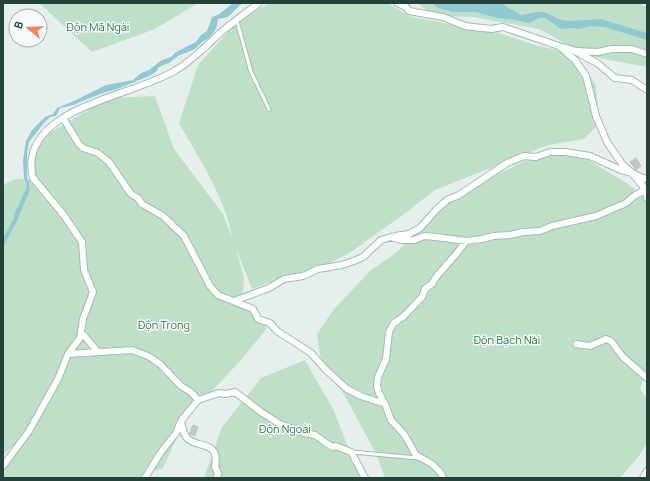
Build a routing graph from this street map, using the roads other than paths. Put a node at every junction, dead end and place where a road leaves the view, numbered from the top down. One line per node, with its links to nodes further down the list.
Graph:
1 (259, 3): 3 (street)
2 (397, 3): 4 (street)
3 (237, 20): 8 (lane); 9 (street)
4 (558, 46): 5 (street); 10 (street)
5 (573, 50): 6 (street); 7 (street)
6 (647, 54)
7 (647, 90)
8 (269, 109)
9 (63, 118): 16 (street); 17 (street)
10 (632, 173): 11 (street); 12 (street); 14 (street)
11 (647, 178)
12 (646, 190): 13 (street); 15 (street)
13 (647, 198)
14 (391, 237): 15 (street); 16 (street)
15 (466, 241): 23 (street)
16 (234, 301): 23 (street)
17 (81, 332): 19 (street); 20 (street)
18 (576, 344): 21 (street)
19 (98, 352): 20 (street); 22 (street)
20 (68, 354): 27 (street)
21 (647, 378)
22 (198, 400): 24 (street); 25 (street)
23 (385, 404): 26 (street)
24 (182, 422): 29 (street); 30 (street)
25 (351, 452): 26 (lane); 31 (street)
26 (422, 458): 32 (street)
27 (3, 466)
28 (647, 471): 33 (street)
29 (145, 478)
30 (217, 478)
31 (365, 478)
32 (443, 478)
33 (643, 478)

